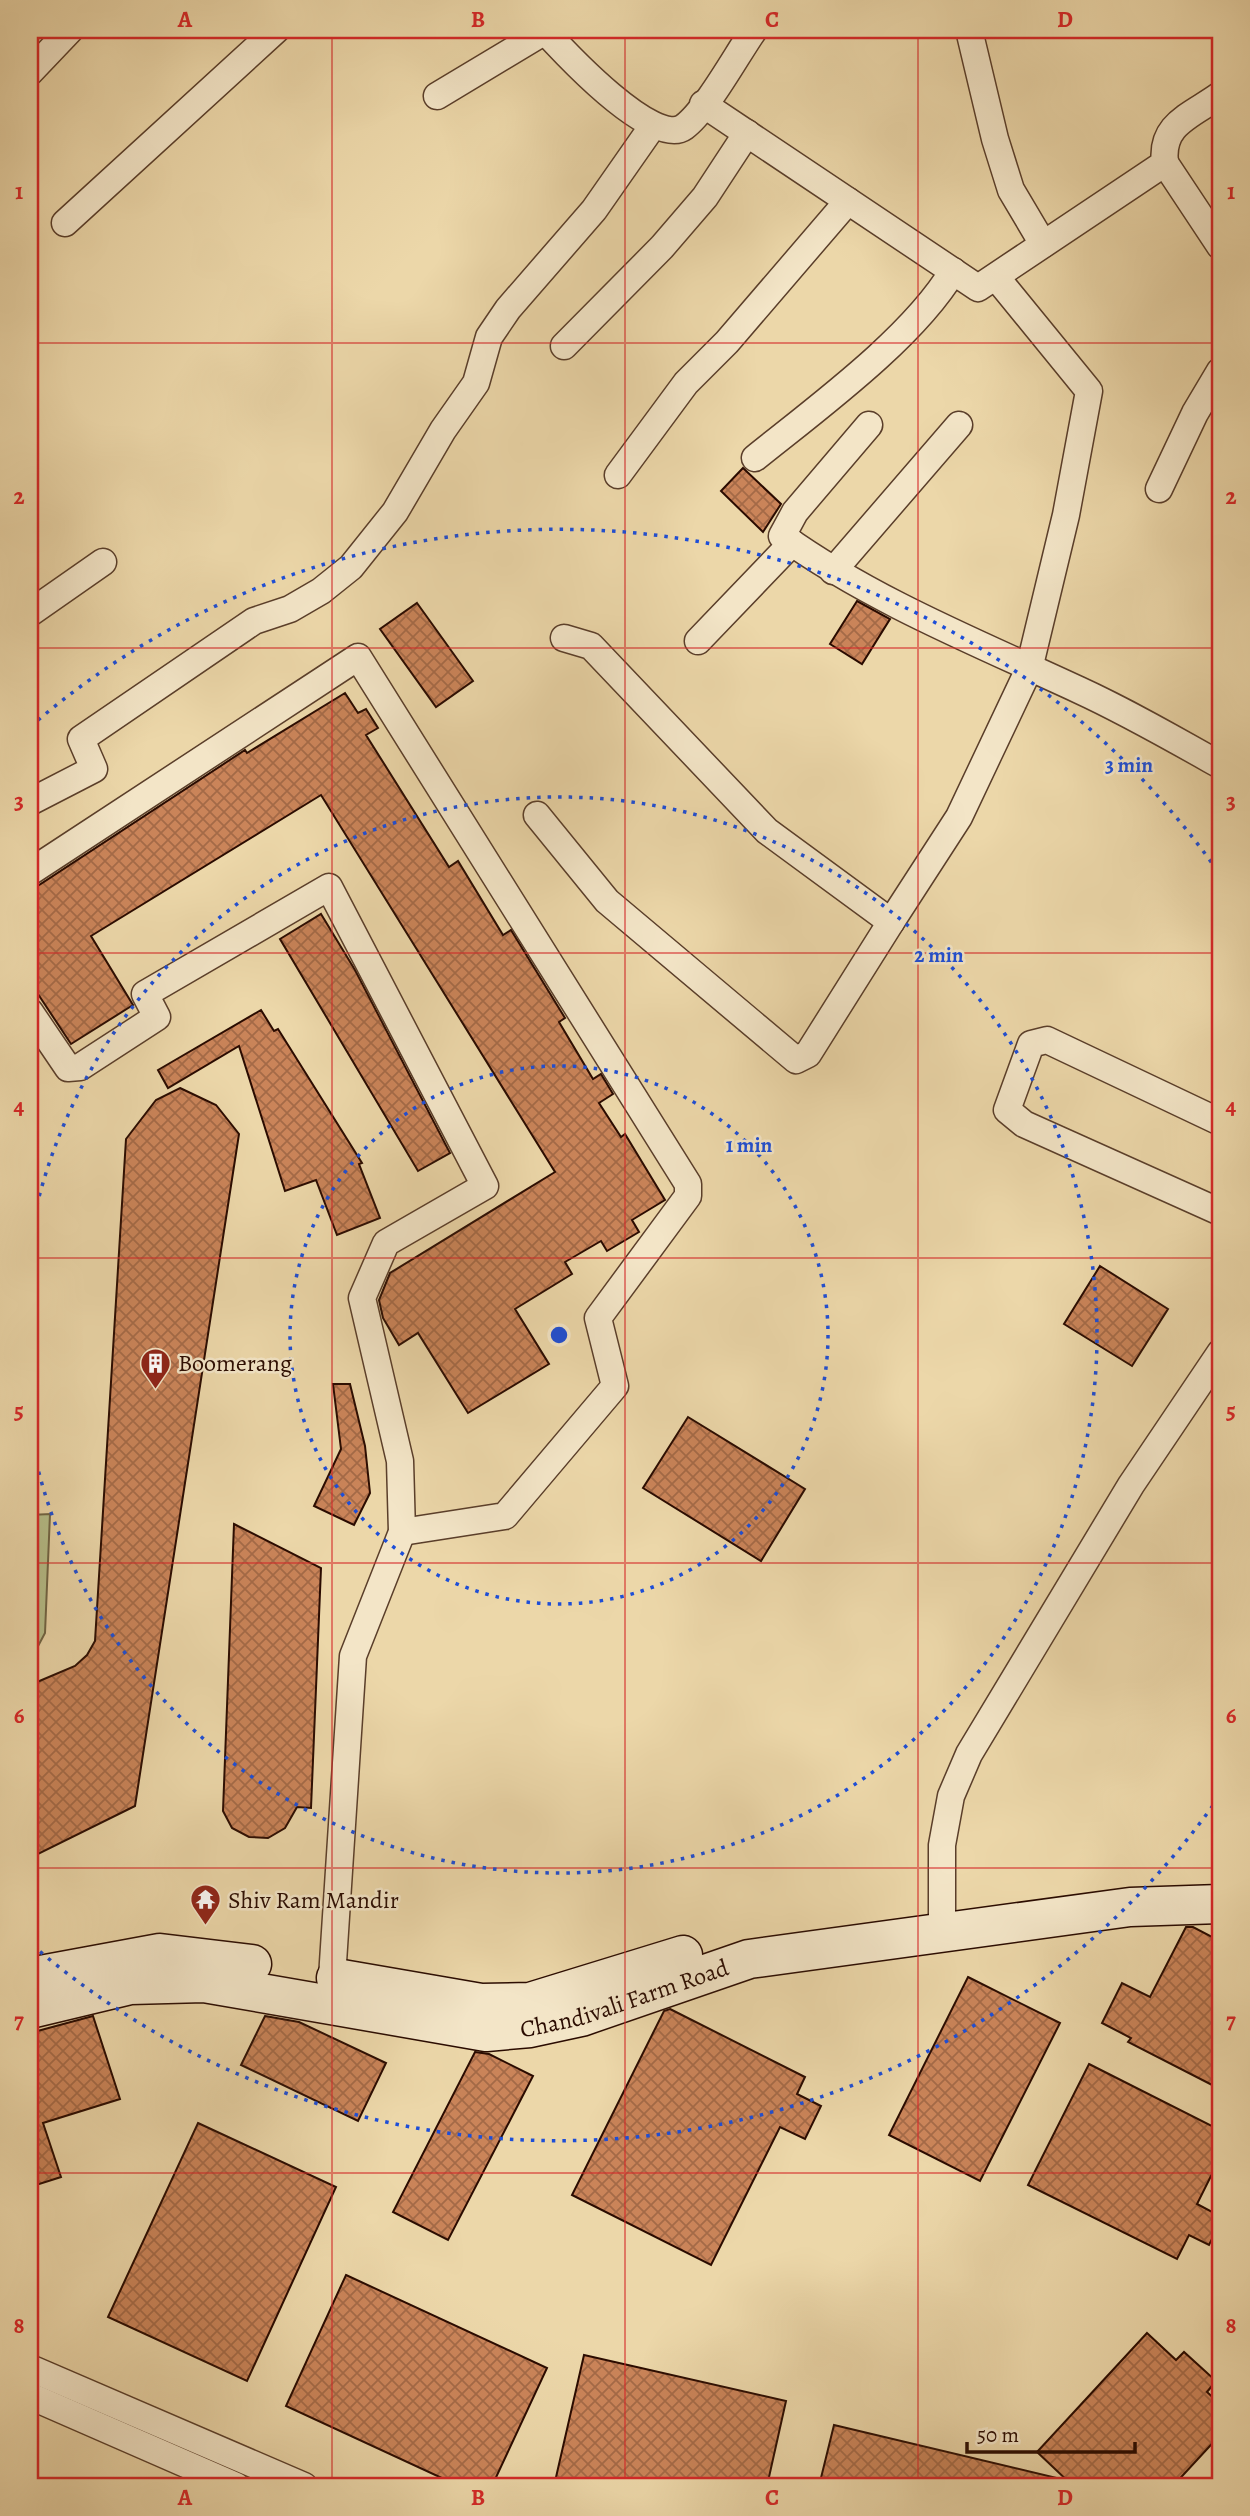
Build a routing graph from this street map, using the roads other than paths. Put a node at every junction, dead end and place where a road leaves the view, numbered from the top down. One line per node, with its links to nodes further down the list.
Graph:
1 (70, 30): 6 (street)
2 (276, 30): 14 (street)
3 (545, 30): 8 (street); 10 (street)
4 (754, 30): 9 (street)
5 (969, 30): 15 (street)
6 (30, 72)
7 (1220, 95): 12 (street)
8 (437, 96)
9 (703, 104): 10 (street); 11 (street)
10 (652, 127): 34 (street)
11 (747, 133): 13 (street); 19 (street)
12 (1166, 163): 15 (street); 16 (street)
13 (848, 201): 17 (street); 24 (street)
14 (65, 223)
15 (1043, 244): 18 (street)
16 (1220, 246)
17 (953, 271): 18 (street); 23 (street)
18 (996, 276): 32 (street)
19 (564, 346)
20 (1220, 371): 25 (street)
21 (869, 425): 26 (street)
22 (959, 425): 28 (street)
23 (755, 458)
24 (618, 475)
25 (1160, 489)
26 (792, 543): 28 (street); 31 (street)
27 (103, 562): 29 (street)
28 (834, 571): 32 (street)
29 (30, 613)
30 (564, 639): 37 (street)
31 (698, 641)
32 (1029, 669): 33 (street); 37 (street)
33 (1220, 765)
34 (30, 802)
35 (537, 815): 37 (street)
36 (30, 872): 42 (street)
37 (891, 922)
38 (30, 1012): 42 (street)
39 (1220, 1122): 40 (street)
40 (1220, 1212)
41 (1220, 1353): 45 (street)
42 (402, 1532): 47 (street)
43 (1220, 1881): 45 (street)
44 (1220, 1904): 45 (street)
45 (942, 1917): 47 (street)
46 (30, 1977): 47 (street)
47 (332, 1991): 48 (street)
48 (30, 2009)
49 (30, 2368): 52 (street)
50 (30, 2396): 51 (street)
51 (236, 2486)
52 (304, 2486)

